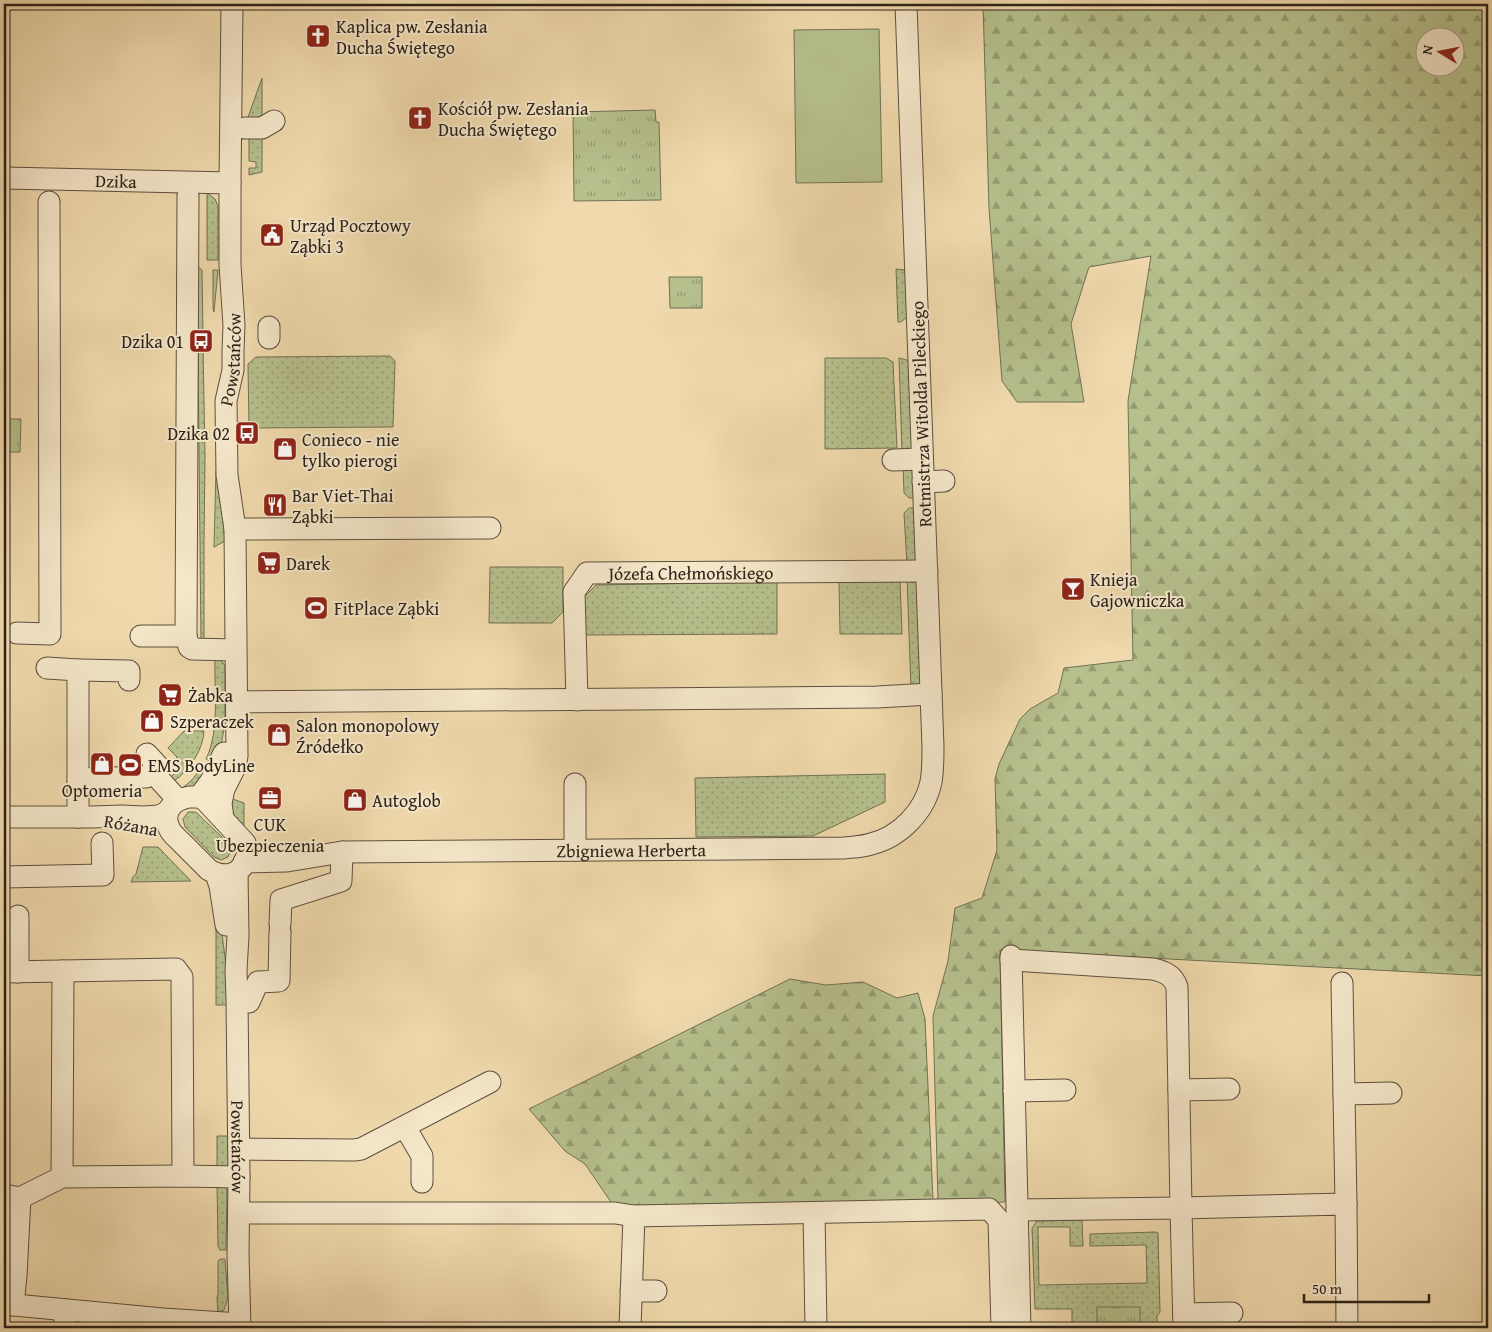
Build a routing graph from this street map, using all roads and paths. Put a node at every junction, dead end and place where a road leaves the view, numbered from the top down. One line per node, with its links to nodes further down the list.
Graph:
1 (232, 4): 6 (street, Powstańców)
2 (906, 4): 9 (street, Rotmistrza Witolda Pileckiego)
3 (274, 121): 4 (street)
4 (245, 128)
5 (4, 178): 6 (street, Dzika)
6 (230, 184): 12 (street, Powstańców)
7 (188, 196): 16 (street)
8 (49, 202): 14 (street)
9 (922, 459): 10 (street); 13 (street, Rotmistrza Witolda Pileckiego)
10 (893, 460)
11 (490, 528): 12 (street)
12 (235, 530): 17 (street, Powstańców)
13 (927, 571): 21 (street, Rotmistrza Witolda Pileckiego); 22 (street, Józefa Chełmońskiego)
14 (17, 633)
15 (141, 636): 16 (street)
16 (193, 643): 17 (street)
17 (235, 650): 23 (street, Powstańców)
18 (48, 668): 19 (street)
19 (78, 670): 20 (street); 26 (street)
20 (129, 680)
21 (931, 694): 22 (street); 33 (street, Rotmistrza Witolda Pileckiego)
22 (577, 700): 23 (street)
23 (236, 708): 28 (street, Powstańców); 32 (street, Powstańców)
24 (147, 754): 26 (street)
25 (158, 778): 29 (street)
26 (78, 782): 31 (street)
27 (575, 784): 35 (street)
28 (199, 797): 29 (street, Różana); 32 (street)
29 (172, 815): 31 (street, Różana); 37 (street)
30 (4, 816): 31 (street, Różana)
31 (85, 817)
32 (223, 819): 37 (street)
33 (912, 819): 35 (street, Zbigniewa Herberta)
34 (102, 843): 38 (street)
35 (575, 850): 36 (street, Zbigniewa Herberta)
36 (342, 852): 37 (street, Zbigniewa Herberta); 43 (street)
37 (236, 863): 52 (street, Powstańców)
38 (4, 877)
39 (18, 916): 41 (street)
40 (63, 971): 41 (street); 53 (street); 55 (street)
41 (11, 972)
42 (1342, 983): 50 (street)
43 (250, 1002)
44 (490, 1082): 51 (street)
45 (1229, 1089): 47 (street)
46 (1065, 1090): 48 (street)
47 (1179, 1090): 48 (street); 59 (street)
48 (1014, 1091): 60 (street)
49 (1391, 1093): 50 (street)
50 (1344, 1094): 58 (street)
51 (405, 1126): 52 (street); 56 (street)
52 (239, 1149): 54 (street, Powstańców)
53 (183, 1176): 54 (street); 55 (street)
54 (239, 1177): 61 (street, Powstańców)
55 (62, 1178): 57 (street)
56 (422, 1182)
57 (12, 1197): 66 (street)
58 (1346, 1204): 59 (street); 75 (street)
59 (1181, 1208): 60 (street); 69 (street)
60 (1017, 1210): 74 (street)
61 (239, 1213): 63 (street); 70 (street, Powstańców)
62 (814, 1213): 63 (street); 72 (street); 73 (street)
63 (634, 1216): 64 (street)
64 (631, 1291): 65 (street); 71 (street)
65 (656, 1291)
66 (8, 1304): 68 (street)
67 (1232, 1313): 69 (street)
68 (65, 1319): 70 (street)
69 (1184, 1321)
70 (240, 1327)
71 (630, 1328)
72 (816, 1328)
73 (1002, 1328)
74 (1020, 1328)
75 (1347, 1328)

